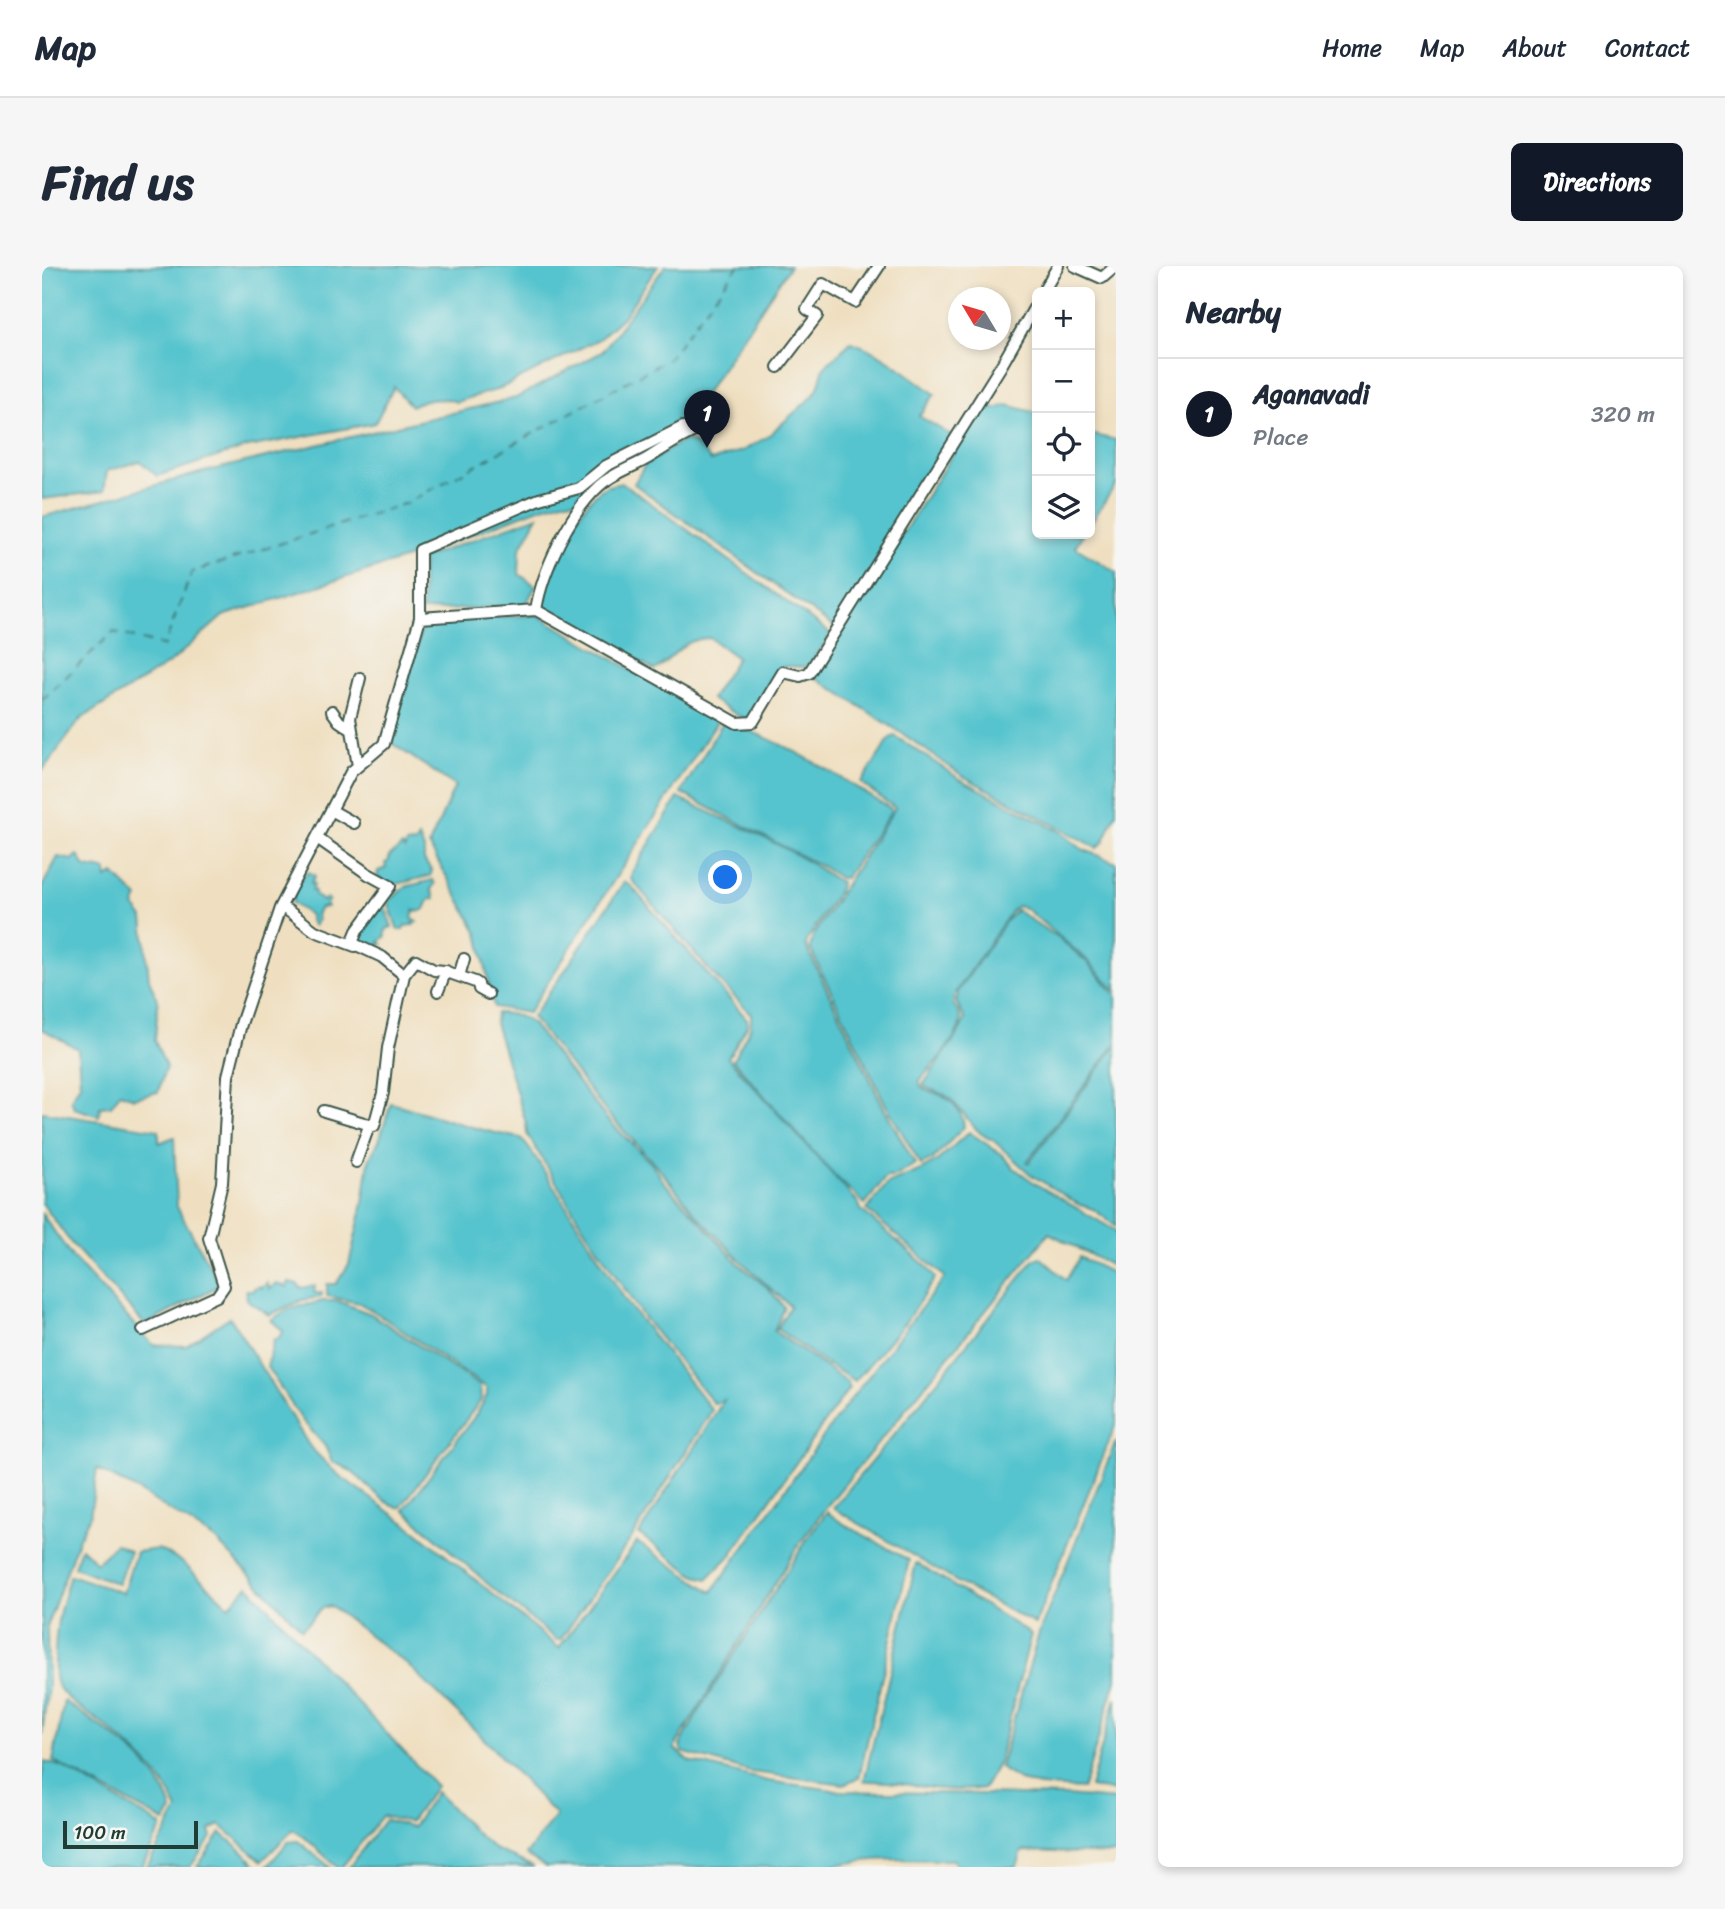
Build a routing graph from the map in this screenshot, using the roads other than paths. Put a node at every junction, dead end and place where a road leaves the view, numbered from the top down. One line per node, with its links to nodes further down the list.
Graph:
1 (878, 266): 7 (street)
2 (1058, 266): 5 (street)
3 (1075, 266): 4 (street)
4 (1116, 266)
5 (1046, 287)
6 (1032, 312): 10 (street)
7 (778, 368)
8 (708, 426): 10 (street)
9 (683, 428): 11 (street)
10 (536, 610): 11 (street)
11 (420, 618): 15 (street)
12 (360, 678): 14 (street)
13 (332, 711): 14 (street)
14 (352, 730): 15 (street)
15 (358, 766): 16 (street)
16 (331, 810): 17 (street); 18 (street)
17 (354, 823)
18 (317, 838): 19 (street); 20 (street)
19 (280, 908): 20 (street); 30 (street)
20 (355, 946): 23 (street)
21 (464, 959): 24 (street)
22 (446, 971): 23 (street); 24 (street); 25 (street)
23 (404, 975): 28 (street)
24 (459, 976): 26 (street)
25 (438, 991)
26 (488, 994)
27 (324, 1111): 28 (street)
28 (369, 1126): 29 (street)
29 (356, 1162)
30 (144, 1330)

